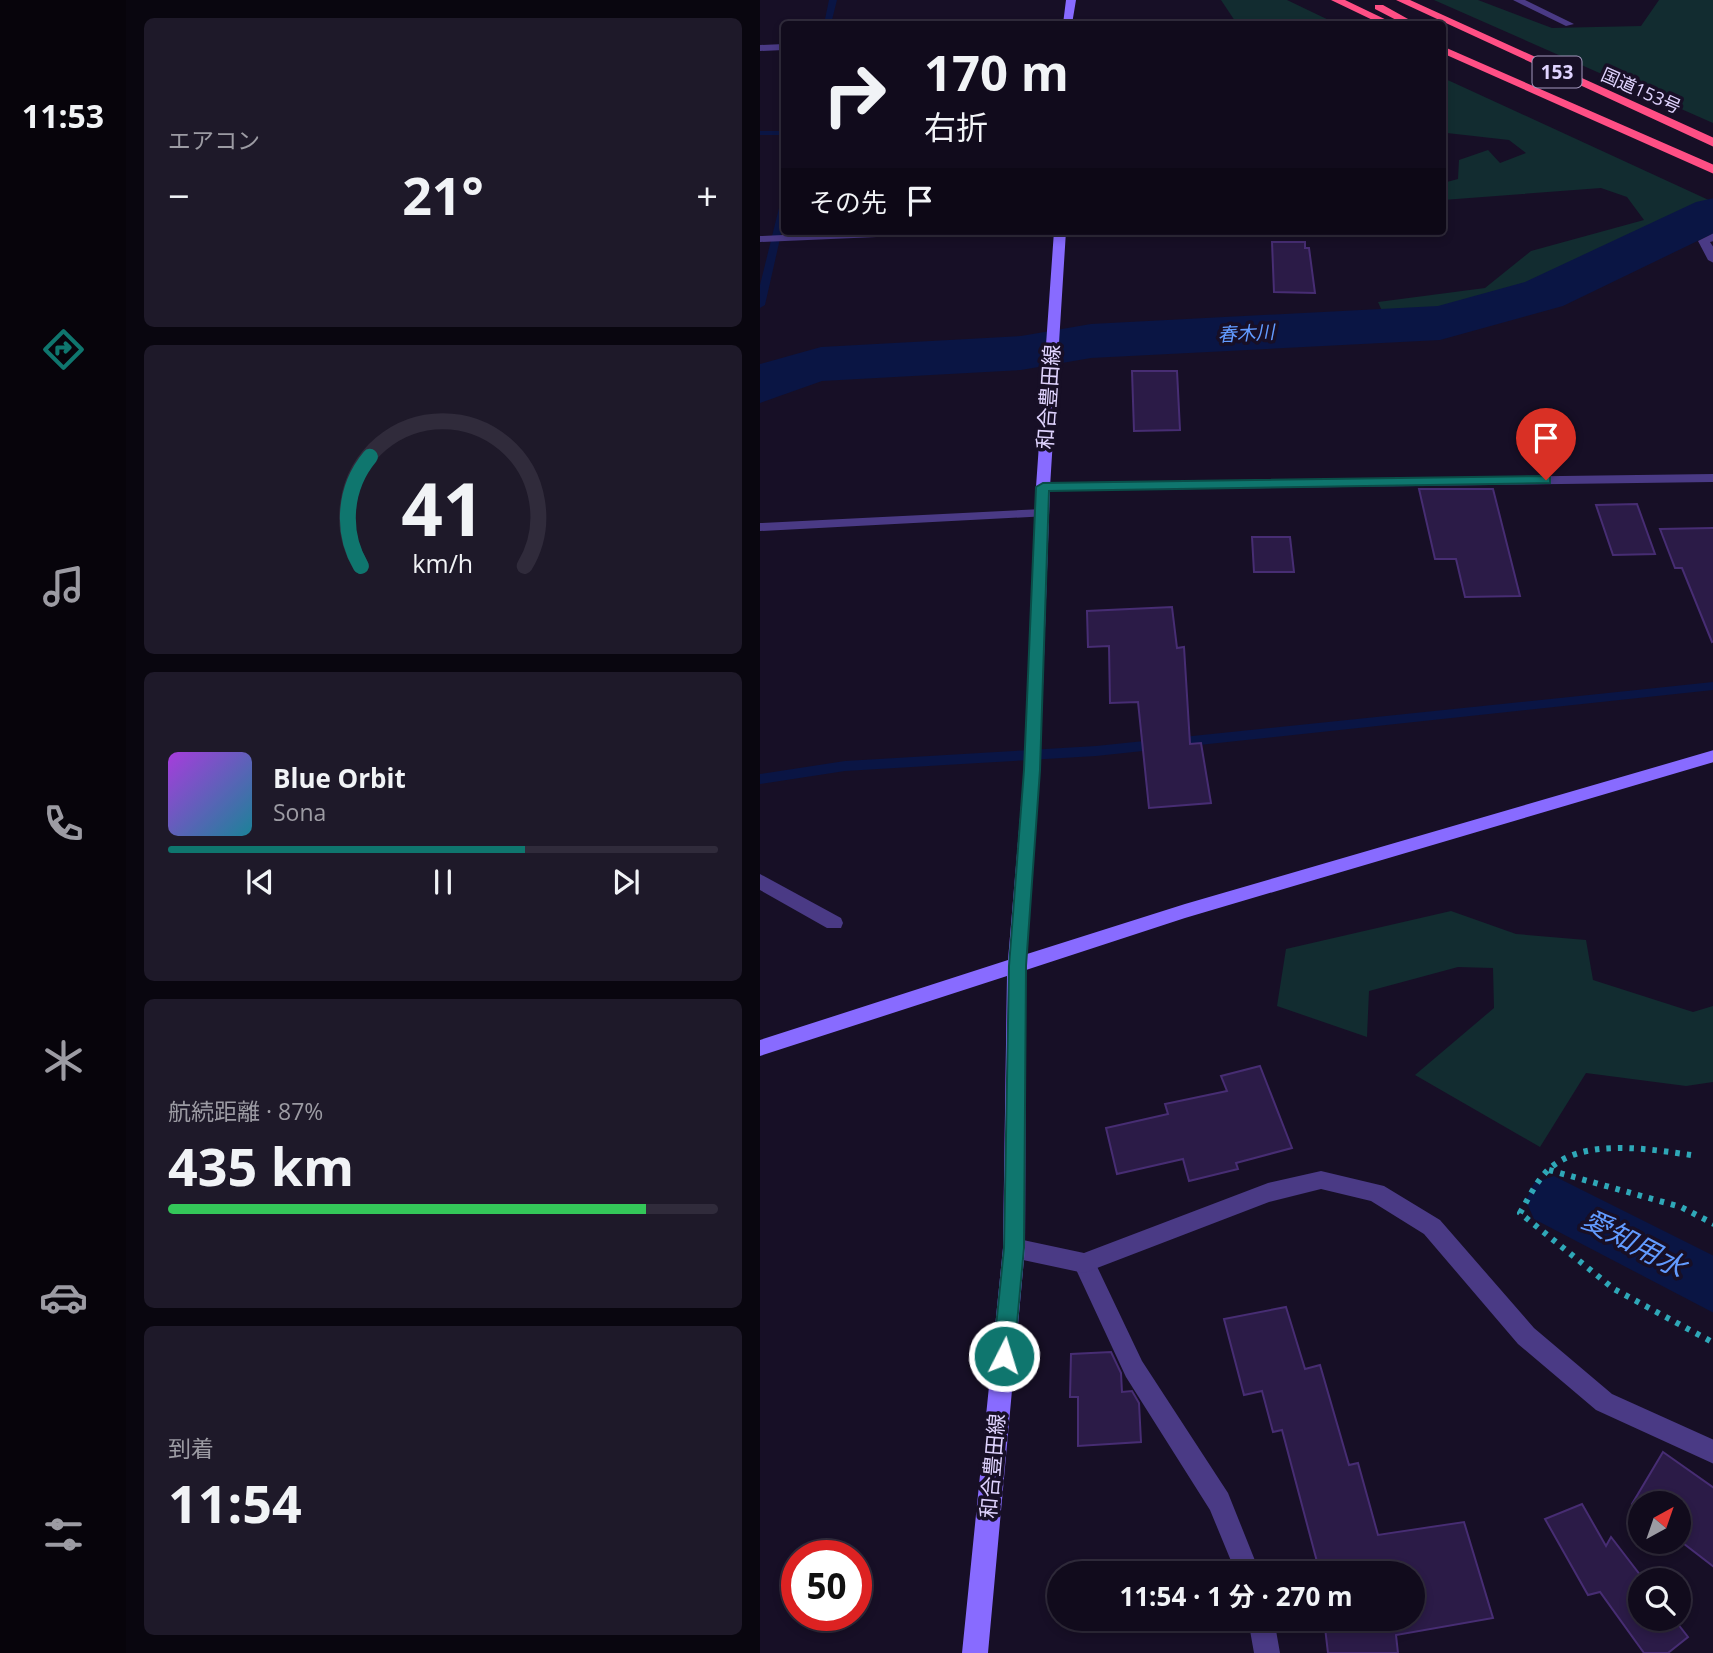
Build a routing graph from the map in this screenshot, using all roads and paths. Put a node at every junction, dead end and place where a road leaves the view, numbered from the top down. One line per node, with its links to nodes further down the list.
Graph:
1 (1071, 0): 6 (main road)
2 (1336, 0): 7 (highway)
3 (1367, 0): 8 (highway)
4 (1401, 0): 15 (highway, 国道153号 / 153)
5 (1518, 0): 9 (street)
6 (1068, 21)
7 (1382, 21)
8 (1406, 21)
9 (1568, 24)
10 (1446, 46): 14 (highway)
11 (781, 47): 12 (street)
12 (760, 48)
13 (1446, 51): 14 (highway, 153)
14 (1466, 60): 16 (highway, 153)
15 (1714, 143)
16 (1714, 170)
17 (855, 235): 20 (street)
18 (1060, 235): 23 (main road, 和合豊田線)
19 (1714, 236): 21 (street)
20 (761, 239)
21 (1714, 260)
22 (1714, 478): 23 (street)
23 (1043, 487): 24 (main road, 和合豊田線)
24 (1043, 513): 25 (street); 29 (main road, 和合豊田線)
25 (760, 527)
26 (1714, 756): 29 (main road)
27 (760, 881): 28 (street)
28 (834, 923)
29 (1017, 966): 30 (main road); 34 (main road, 和合豊田線)
30 (760, 1048)
31 (1691, 1155): 32 (path)
32 (1549, 1169): 33 (path); 36 (path)
33 (1714, 1224)
34 (1014, 1248): 35 (street); 40 (main road, 和合豊田線)
35 (1084, 1263): 37 (street); 38 (street)
36 (1714, 1343)
37 (1714, 1452)
38 (1243, 1561)
39 (1262, 1631): 41 (street)
40 (975, 1653)
41 (1267, 1653)

